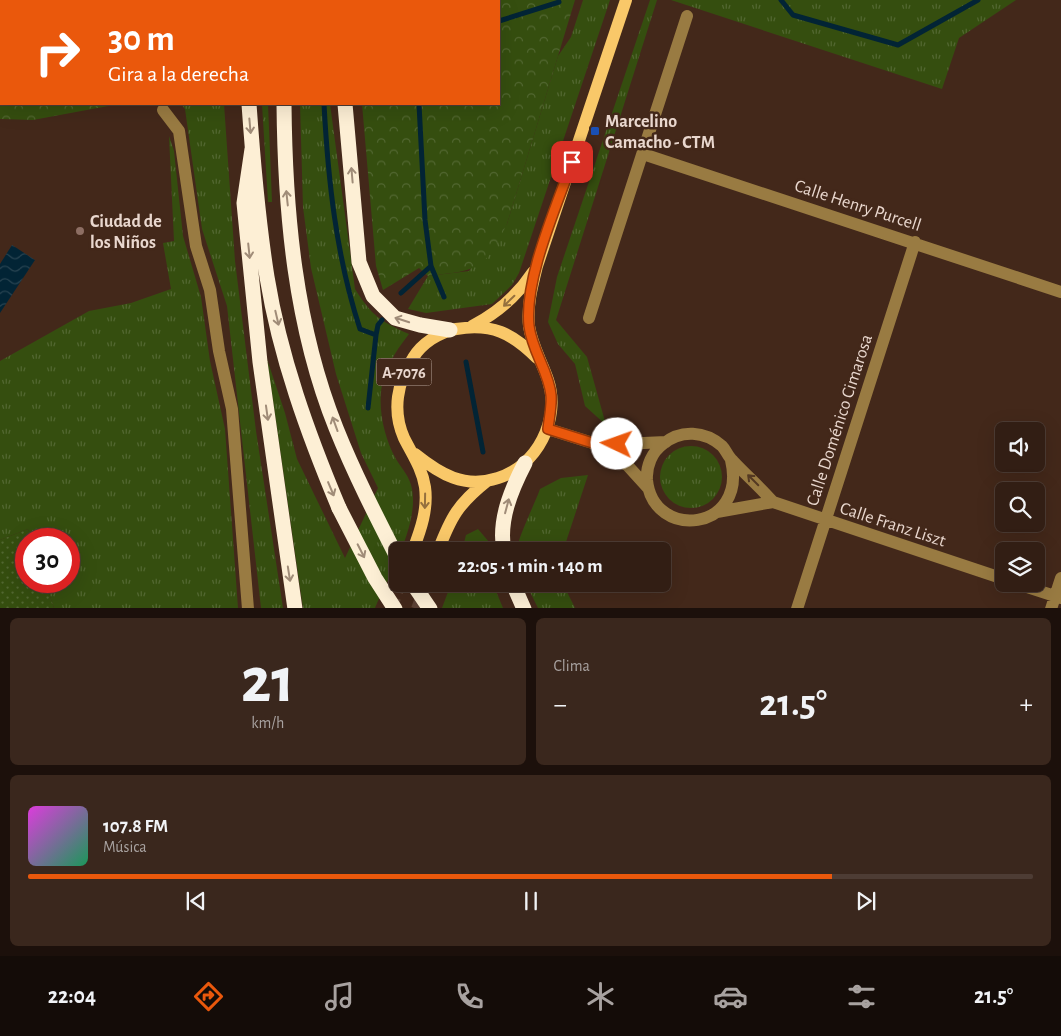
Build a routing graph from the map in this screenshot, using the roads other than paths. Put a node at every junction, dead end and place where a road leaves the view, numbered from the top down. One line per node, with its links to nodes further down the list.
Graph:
1 (626, 0): 10 (main road, A-7076)
2 (687, 16): 8 (street)
3 (248, 105): 7 (highway, one-way to 7)
4 (284, 105): 27 (highway, one-way to 4)
5 (345, 105): 14 (highway, one-way to 5)
6 (163, 110): 37 (street)
7 (252, 148): 38 (highway, one-way to 38); 39 (highway, one-way to 39, bridge)
8 (643, 154): 9 (street, Calle Henry Purcell); 12 (street)
9 (915, 242): 11 (street, Calle Henry Purcell); 26 (street, Calle Doménico Cimarosa)
10 (537, 266): 13 (main road, A-7076, one-way to 13); 15 (main road, A-7076)
11 (1061, 292)
12 (589, 318)
13 (472, 326): 14 (main road, A-7076); 15 (main road, A-7076)
14 (450, 330): 19 (main road, A-7076)
15 (537, 358): 16 (main road, A-7076)
16 (548, 429): 18 (street, Calle Franz Liszt); 21 (main road, A-7076)
17 (666, 442): 18 (street, Calle Franz Liszt); 20 (street, Calle Franz Liszt); 23 (street)
18 (599, 445): 23 (street, Calle Franz Liszt)
19 (415, 454): 22 (main road, A-7076); 28 (main road, A-7076, one-way to 28)
20 (731, 460): 24 (street, Calle Franz Liszt, one-way to 20); 25 (street)
21 (525, 463): 22 (main road, A-7076); 30 (highway, one-way to 21)
22 (487, 481): 29 (main road, A-7076)
23 (648, 488): 25 (street, Calle Franz Liszt)
24 (772, 502): 25 (street, Calle Franz Liszt); 26 (street, Calle Franz Liszt)
25 (717, 512)
26 (824, 520): 31 (street, Calle Franz Liszt); 42 (street, Calle Doménico Cimarosa)
27 (390, 542)
28 (416, 542)
29 (441, 542)
30 (502, 542)
31 (995, 576)
32 (1061, 578): 36 (street)
33 (419, 592): 40 (highway, bridge)
34 (517, 592): 41 (highway)
35 (1043, 592): 36 (street)
36 (1058, 597): 43 (street)
37 (248, 608)
38 (295, 608)
39 (394, 608)
40 (430, 608)
41 (524, 608)
42 (797, 608)
43 (1051, 608)

